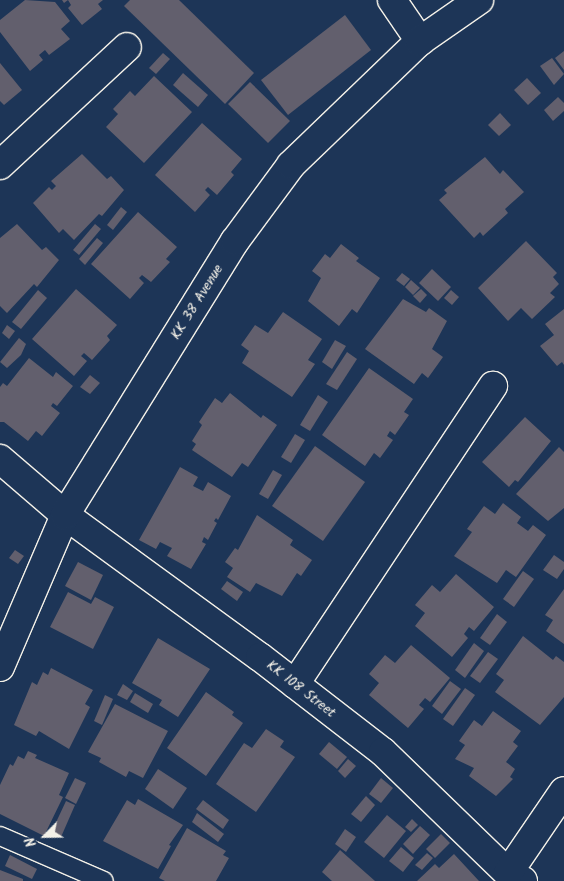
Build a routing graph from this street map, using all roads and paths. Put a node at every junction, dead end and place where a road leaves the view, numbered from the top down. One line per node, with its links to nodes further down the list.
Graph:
1 (392, 0): 3 (street)
2 (479, 0): 3 (street, KK 38 Avenue)
3 (420, 41): 8 (street, KK 38 Avenue)
4 (127, 47): 5 (street)
5 (0, 165)
6 (493, 386): 10 (street)
7 (0, 459): 8 (street, KK 108 Street)
8 (64, 515): 9 (street, KK 38 Avenue); 10 (street, KK 108 Street)
9 (0, 667)
10 (295, 684): 13 (street, KK 108 Street)
11 (564, 791): 13 (street)
12 (0, 836): 14 (lane)
13 (516, 877)
14 (104, 881)

